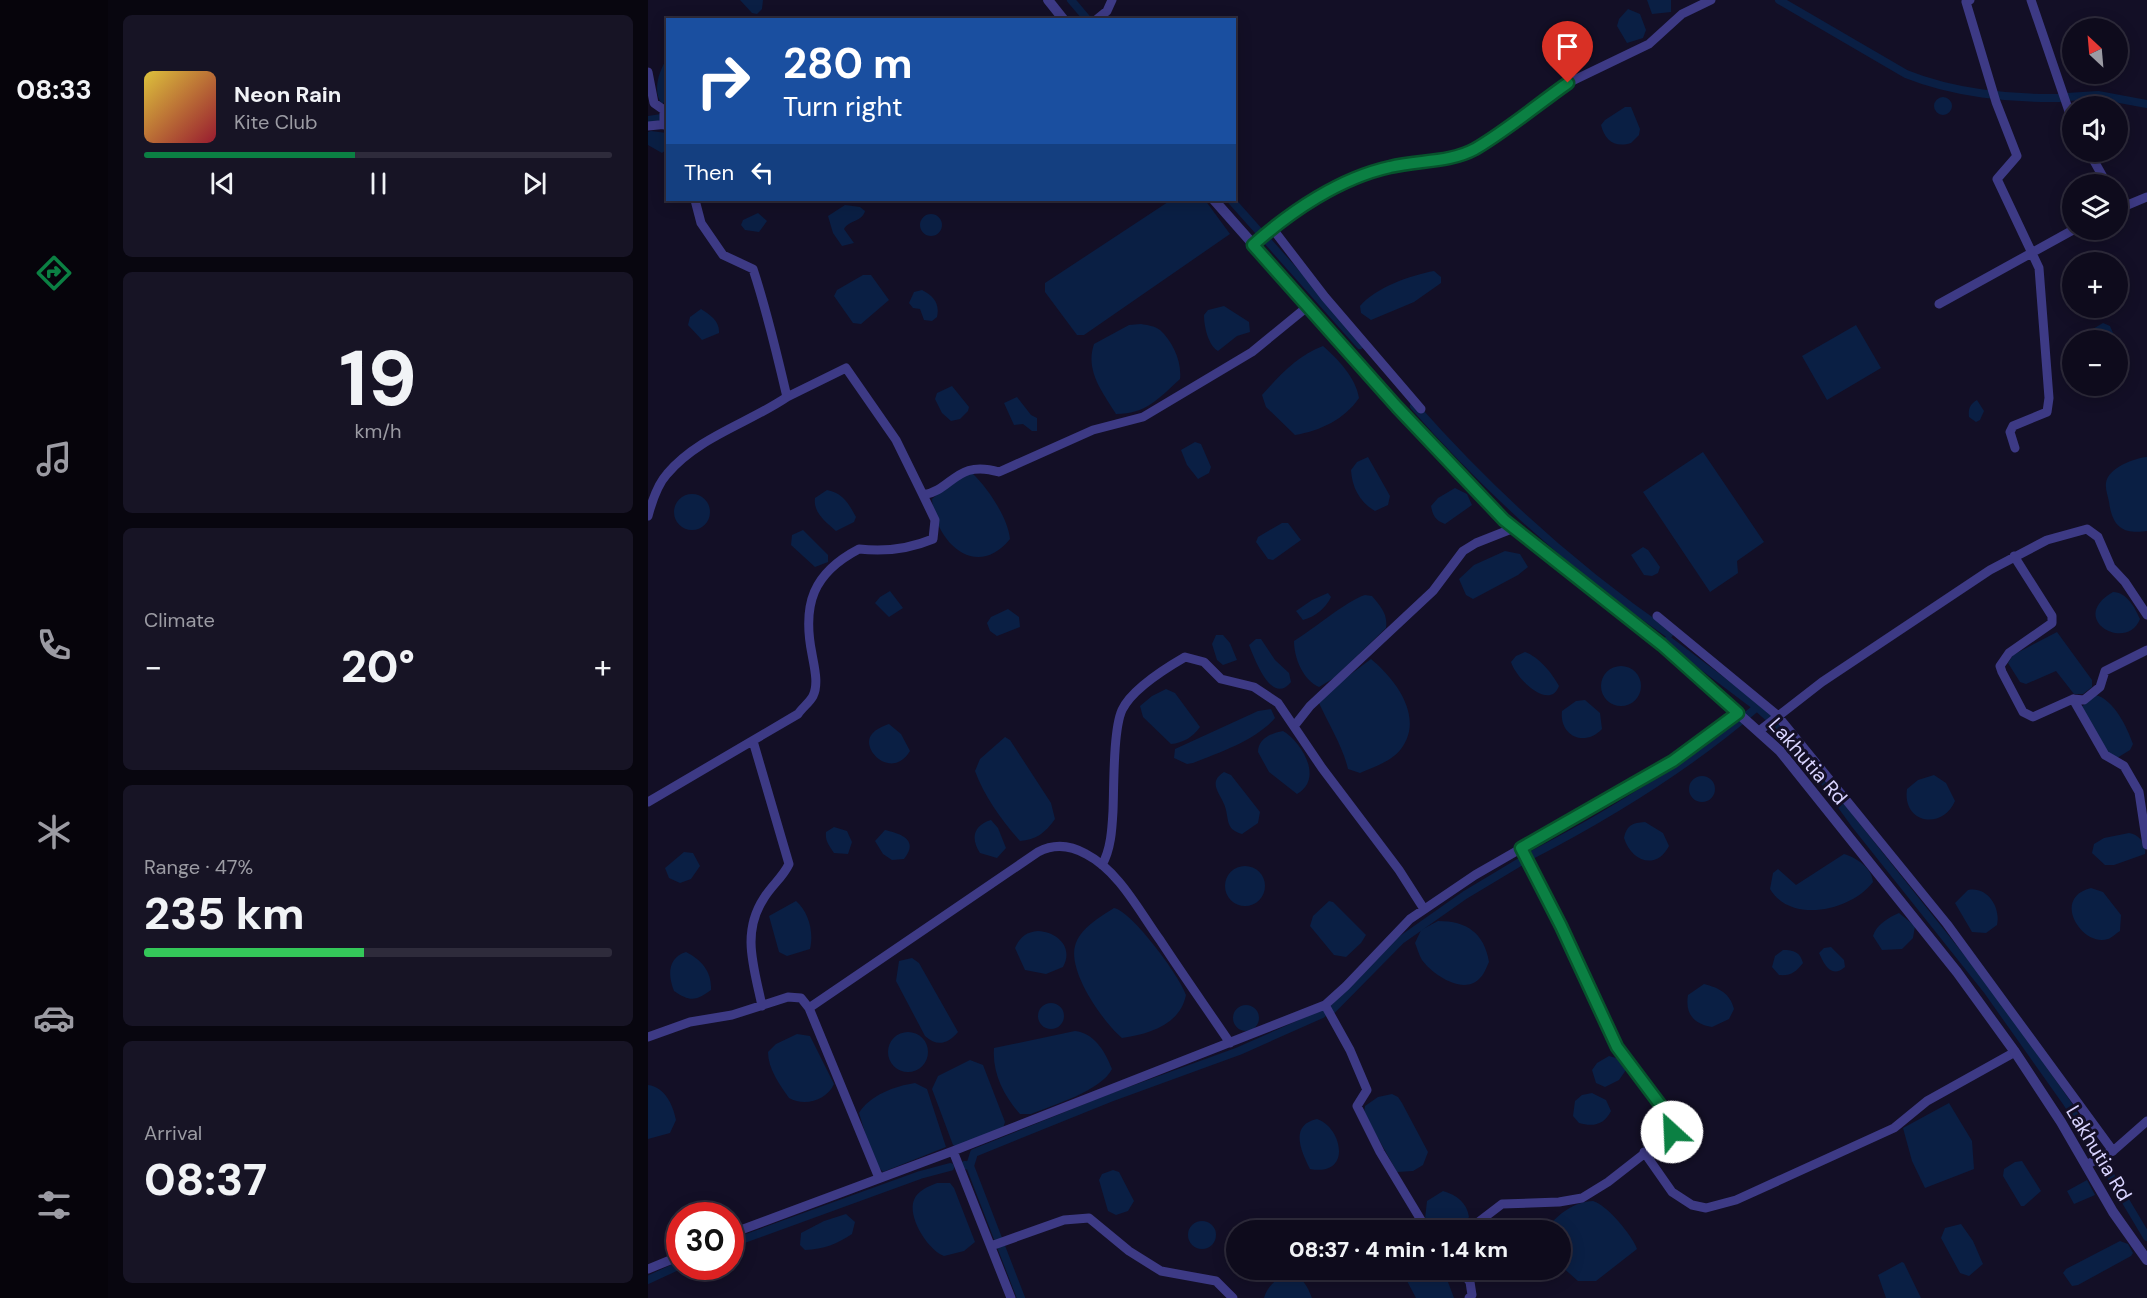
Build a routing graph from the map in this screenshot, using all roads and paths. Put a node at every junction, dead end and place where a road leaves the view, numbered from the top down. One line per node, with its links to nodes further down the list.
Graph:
1 (1048, 0): 6 (street)
2 (1112, 0): 7 (street)
3 (1711, 0): 16 (street)
4 (1970, 0): 19 (street)
5 (2031, 0): 9 (street)
6 (1062, 18)
7 (1098, 18)
8 (648, 72): 10 (street)
9 (2064, 96)
10 (666, 124): 11 (street)
11 (648, 126)
12 (2147, 197): 15 (street)
13 (695, 201): 22 (street)
14 (1215, 201): 18 (street, Lakhutia Rd)
15 (2128, 204)
16 (1272, 228): 18 (street); 23 (street)
17 (2062, 236): 19 (street)
18 (1253, 245): 21 (street, Lakhutia Rd)
19 (2031, 252): 20 (street); 24 (street)
20 (1940, 304)
21 (1307, 307): 25 (street); 27 (street, Lakhutia Rd)
22 (787, 397): 25 (street); 26 (street)
23 (1421, 409)
24 (2015, 448)
25 (923, 495): 37 (street)
26 (648, 516)
27 (1514, 528): 33 (street, Lakhutia Rd); 35 (street)
28 (2014, 556): 29 (street); 32 (street); 34 (street)
29 (2147, 615)
30 (1657, 616): 34 (street)
31 (2147, 650): 32 (street)
32 (2073, 699): 39 (street)
33 (1738, 713): 36 (street, Lakhutia Rd); 40 (street)
34 (1777, 715): 36 (street); 52 (street)
35 (1295, 725): 41 (street); 42 (street)
36 (1759, 731): 48 (street, Lakhutia Rd)
37 (753, 741): 38 (street); 44 (street)
38 (648, 802)
39 (2147, 845)
40 (1521, 848): 42 (street); 51 (street)
41 (1102, 865): 45 (street); 47 (street)
42 (1424, 909): 43 (street)
43 (1325, 1005): 47 (street); 55 (street)
44 (762, 1006): 45 (street); 46 (street)
45 (809, 1008): 54 (street)
46 (648, 1037)
47 (1230, 1043): 50 (street)
48 (2015, 1052): 51 (street); 53 (street, Lakhutia Rd)
49 (2147, 1121): 52 (street)
50 (954, 1151): 54 (street); 58 (street)
51 (1644, 1152): 56 (street)
52 (2110, 1153): 53 (street)
53 (2090, 1163): 59 (street, Lakhutia Rd)
54 (879, 1178): 57 (street)
55 (1421, 1220)
56 (1481, 1220)
57 (744, 1229)
58 (991, 1246): 63 (street); 64 (street)
59 (2147, 1260)
60 (666, 1262): 61 (street)
61 (648, 1269)
62 (1468, 1280): 65 (street)
63 (1011, 1298)
64 (1233, 1298)
65 (1469, 1298)

